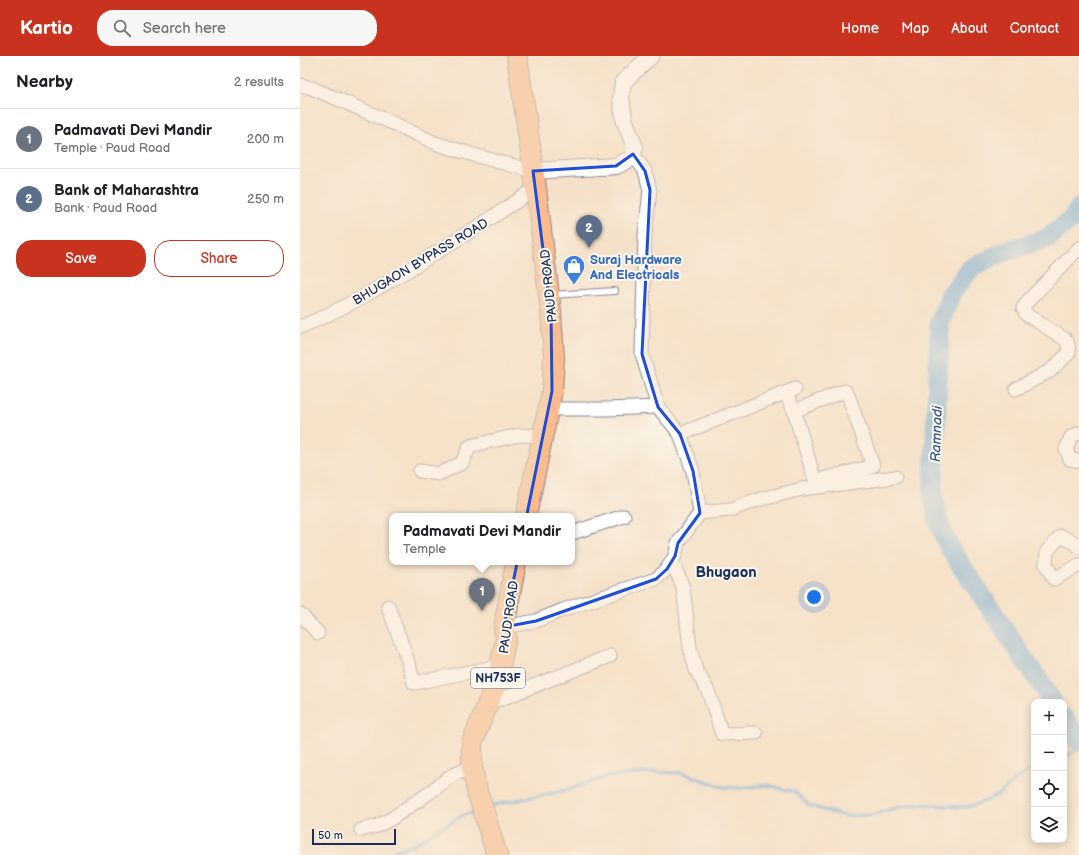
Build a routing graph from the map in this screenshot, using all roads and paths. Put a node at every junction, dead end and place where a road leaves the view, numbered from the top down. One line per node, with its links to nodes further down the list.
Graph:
1 (517, 56): 5 (main road, PAUD ROAD)
2 (651, 56): 4 (street)
3 (300, 85): 5 (street)
4 (633, 154): 5 (street); 11 (street)
5 (535, 179): 8 (main road, PAUD ROAD); 9 (street, BHUGAON BYPASS ROAD)
6 (1079, 248): 10 (street)
7 (615, 291): 8 (lane)
8 (549, 295): 12 (main road, PAUD ROAD)
9 (300, 327)
10 (1016, 389)
11 (658, 407): 12 (street); 15 (street)
12 (549, 409): 16 (main road, PAUD ROAD)
13 (794, 411): 13 (street); 15 (street)
14 (1079, 433): 17 (street)
15 (680, 434): 21 (street)
16 (543, 436): 18 (street); 20 (main road, PAUD ROAD)
17 (1079, 461)
18 (420, 471)
19 (895, 477): 21 (street)
20 (527, 513)
21 (700, 513): 25 (street)
22 (624, 516): 23 (street)
23 (575, 532)
24 (1079, 547): 27 (street)
25 (672, 561): 30 (street); 35 (street)
26 (515, 565): 30 (main road, PAUD ROAD / NH753F)
27 (1079, 565)
28 (388, 606): 33 (street)
29 (300, 614): 31 (street)
30 (504, 627): 33 (main road, PAUD ROAD / NH753F)
31 (318, 633)
32 (610, 656): 34 (street)
33 (500, 666): 34 (main road, PAUD ROAD / NH753F)
34 (488, 704): 36 (main road, PAUD ROAD / NH753F)
35 (756, 732)
36 (472, 767): 37 (street); 38 (main road, PAUD ROAD / NH753F)
37 (361, 830)
38 (496, 850)

